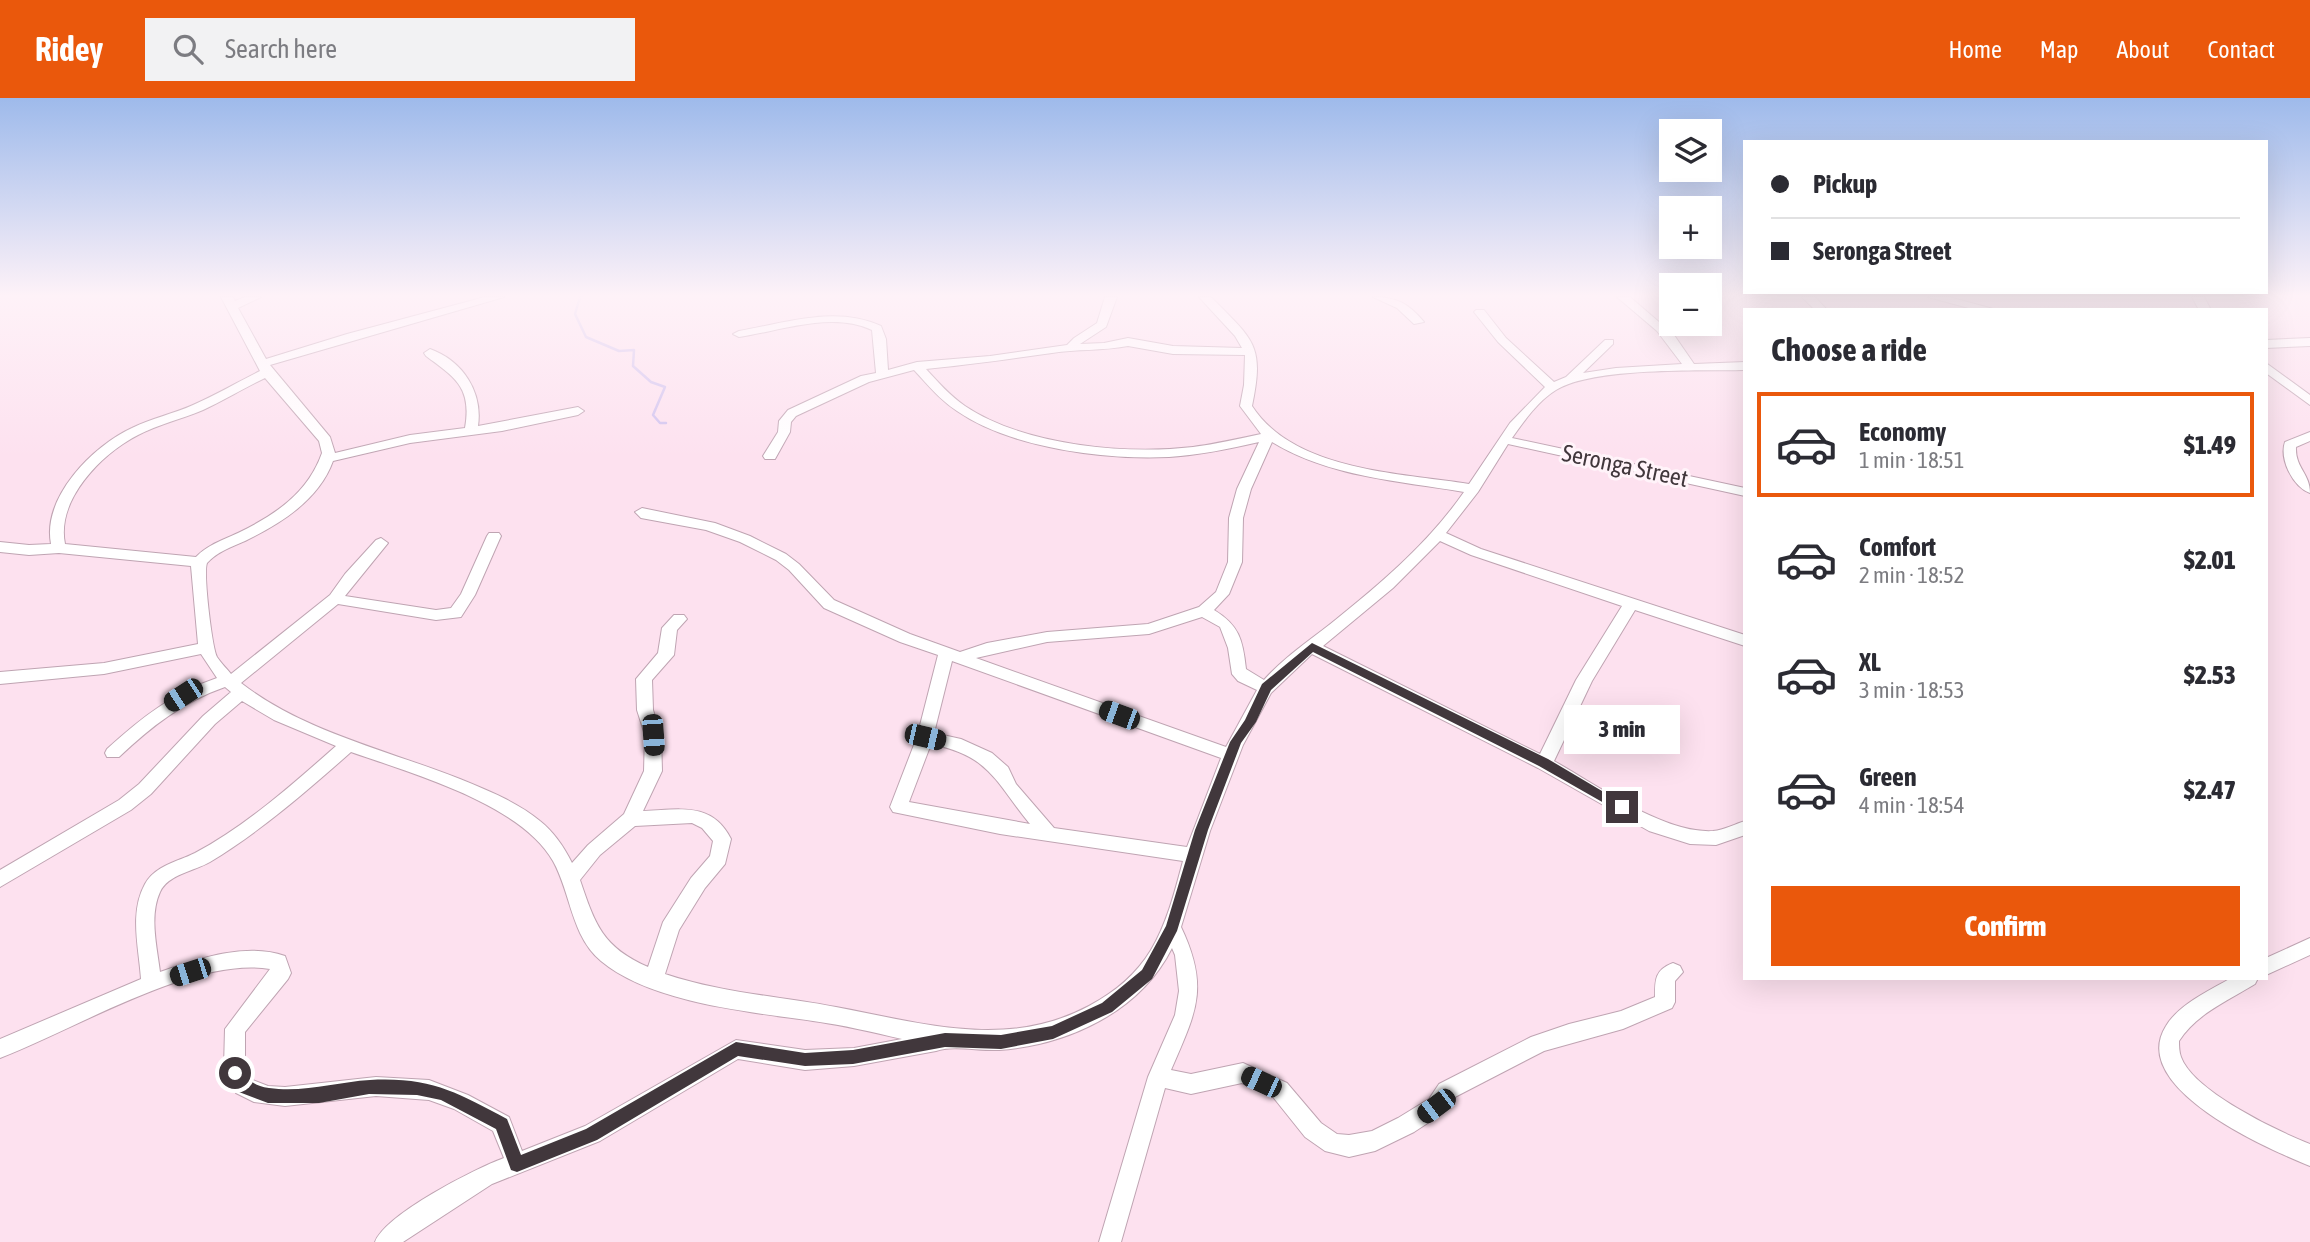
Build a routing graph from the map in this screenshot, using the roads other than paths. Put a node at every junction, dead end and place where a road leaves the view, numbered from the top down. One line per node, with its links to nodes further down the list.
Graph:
1 (255, 350): 13 (street)
2 (312, 350): 13 (street)
3 (880, 350): 16 (street)
4 (1058, 350): 11 (street)
5 (1188, 350): 9 (street)
6 (1513, 350): 18 (street)
7 (1600, 350): 17 (street)
8 (1680, 350): 14 (street)
9 (1251, 352): 22 (street)
10 (430, 353): 21 (street)
11 (917, 366): 16 (street); 22 (street)
12 (1743, 366): 14 (street)
13 (264, 368): 26 (street); 35 (street)
14 (1690, 368): 17 (street)
15 (2268, 369): 19 (street)
16 (882, 373): 25 (street)
17 (1569, 379): 18 (street)
18 (1552, 387): 24 (street)
19 (2310, 401)
20 (578, 411): 21 (street)
21 (471, 430): 26 (street)
22 (1267, 436): 27 (street); 39 (street)
23 (2310, 436): 28 (street)
24 (1504, 440): 27 (street); 29 (street, Seronga Street)
25 (770, 456)
26 (329, 458): 36 (street)
27 (1473, 489): 31 (street)
28 (2310, 489)
29 (1743, 492)
30 (642, 512): 44 (street)
31 (1438, 535): 38 (street); 42 (street)
32 (494, 536): 37 (street)
33 (381, 543): 37 (street)
34 (0, 547): 35 (street)
35 (59, 548): 36 (street)
36 (199, 562): 43 (street)
37 (335, 599): 46 (street)
38 (1632, 602): 41 (street); 52 (street)
39 (1204, 611): 44 (street); 47 (street)
40 (679, 619): 53 (street)
41 (1743, 640)
42 (1312, 647): 47 (street); 52 (street)
43 (206, 648): 45 (street); 46 (street)
44 (953, 655): 48 (street); 51 (street)
45 (0, 678)
46 (233, 685): 49 (street); 50 (street); 58 (street)
47 (1266, 687): 51 (street)
48 (925, 737): 55 (street); 55 (street)
49 (348, 744): 57 (street); 65 (street)
50 (113, 753)
51 (1231, 755): 56 (street)
52 (1544, 763): 54 (street)
53 (631, 819): 57 (street); 63 (street)
54 (1743, 829)
55 (1050, 835): 56 (street)
56 (1195, 855): 59 (street)
57 (572, 876): 63 (street)
58 (0, 879)
59 (1172, 927): 66 (street); 68 (street)
60 (2310, 946): 61 (street)
61 (2268, 966)
62 (1673, 972): 68 (street)
63 (654, 978): 66 (street)
64 (2245, 980): 69 (street)
65 (151, 985): 67 (street); 70 (street)
66 (945, 1040): 70 (street)
67 (0, 1049)
68 (1158, 1077): 71 (street)
69 (2310, 1156)
70 (517, 1164): 72 (street)
71 (1111, 1241)
72 (386, 1242)

